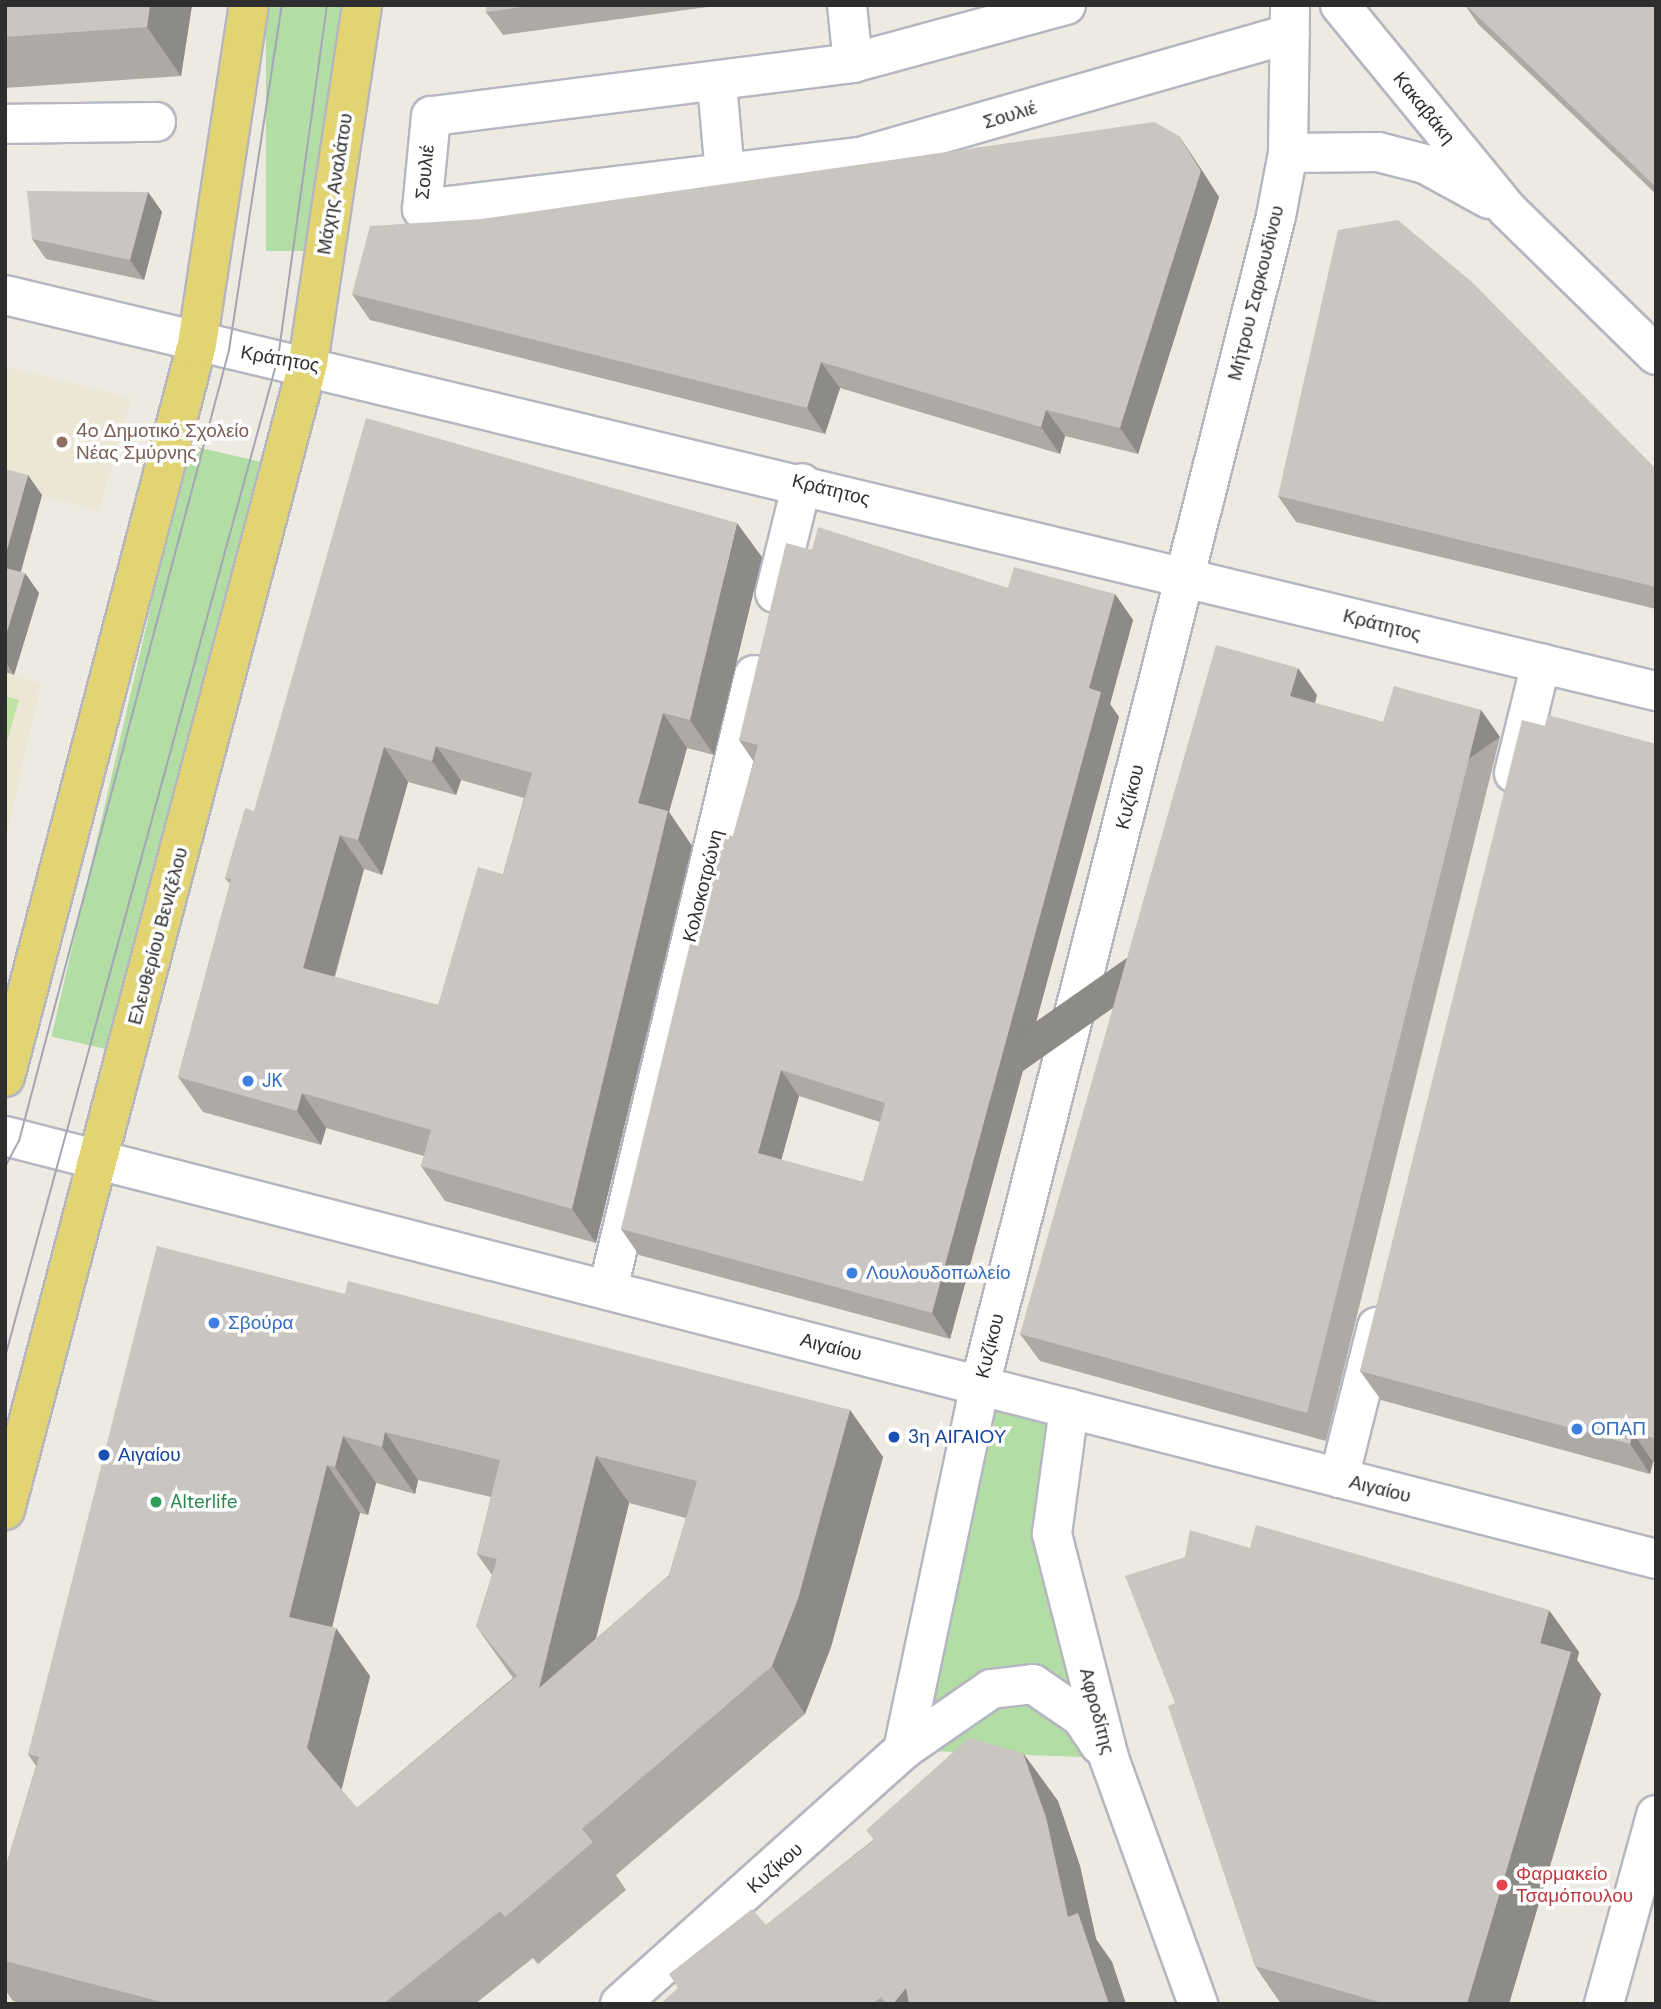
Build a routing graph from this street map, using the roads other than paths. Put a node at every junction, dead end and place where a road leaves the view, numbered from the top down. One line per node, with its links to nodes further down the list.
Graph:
1 (249, 5): 15 (main road)
2 (362, 5): 17 (main road, Μάχης Αναλάτου)
3 (847, 5): 7 (street)
4 (1066, 5): 7 (street, Σουλιέ)
5 (1340, 5): 13 (street, Κακαβάκη)
6 (1290, 20): 11 (street, Μήτρου Σαρκουδίνου); 12 (street, Σουλιέ)
7 (853, 62): 8 (street, Σουλιέ)
8 (717, 84): 12 (street); 12 (street, Σουλιέ)
9 (156, 122): 10 (street)
10 (5, 124)
11 (1288, 153): 13 (street, Κακαβάκη); 19 (street, Μήτρου Σαρκουδίνου)
12 (725, 173)
13 (1508, 210): 16 (street, Κακαβάκη)
14 (5, 295): 15 (street, Κράτητος)
15 (197, 344): 17 (street, Κράτητος); 23 (main road)
16 (1649, 344)
17 (308, 363): 18 (street, Κράτητος); 25 (main road, Ελευθερίου Βενιζέλου)
18 (802, 483): 19 (street, Κράτητος); 27 (street, Κολοκοτρώνη)
19 (1186, 577): 20 (street, Κράτητος); 28 (street, Κυζίκου)
20 (1541, 663): 21 (street, Κράτητος); 22 (street)
21 (1656, 691)
22 (1504, 813)
23 (5, 1077)
24 (5, 1136): 25 (street, Αιγαίου)
25 (99, 1159): 27 (street, Αιγαίου); 31 (main road, Ελευθερίου Βενιζέλου)
26 (1387, 1288): 30 (street)
27 (608, 1289): 28 (street, Αιγαίου)
28 (980, 1385): 29 (street, Αιγαίου); 33 (street, Κυζίκου)
29 (1069, 1408): 30 (street, Αιγαίου); 34 (street, Αφροδίτης)
30 (1339, 1478): 32 (street, Αιγαίου)
31 (5, 1510)
32 (1656, 1559)
33 (903, 1750): 34 (street); 36 (street, Κυζίκου)
34 (1108, 1758): 37 (street, Αφροδίτης)
35 (1656, 1815): 38 (street)
36 (620, 2004)
37 (1198, 2004)
38 (1604, 2004)

